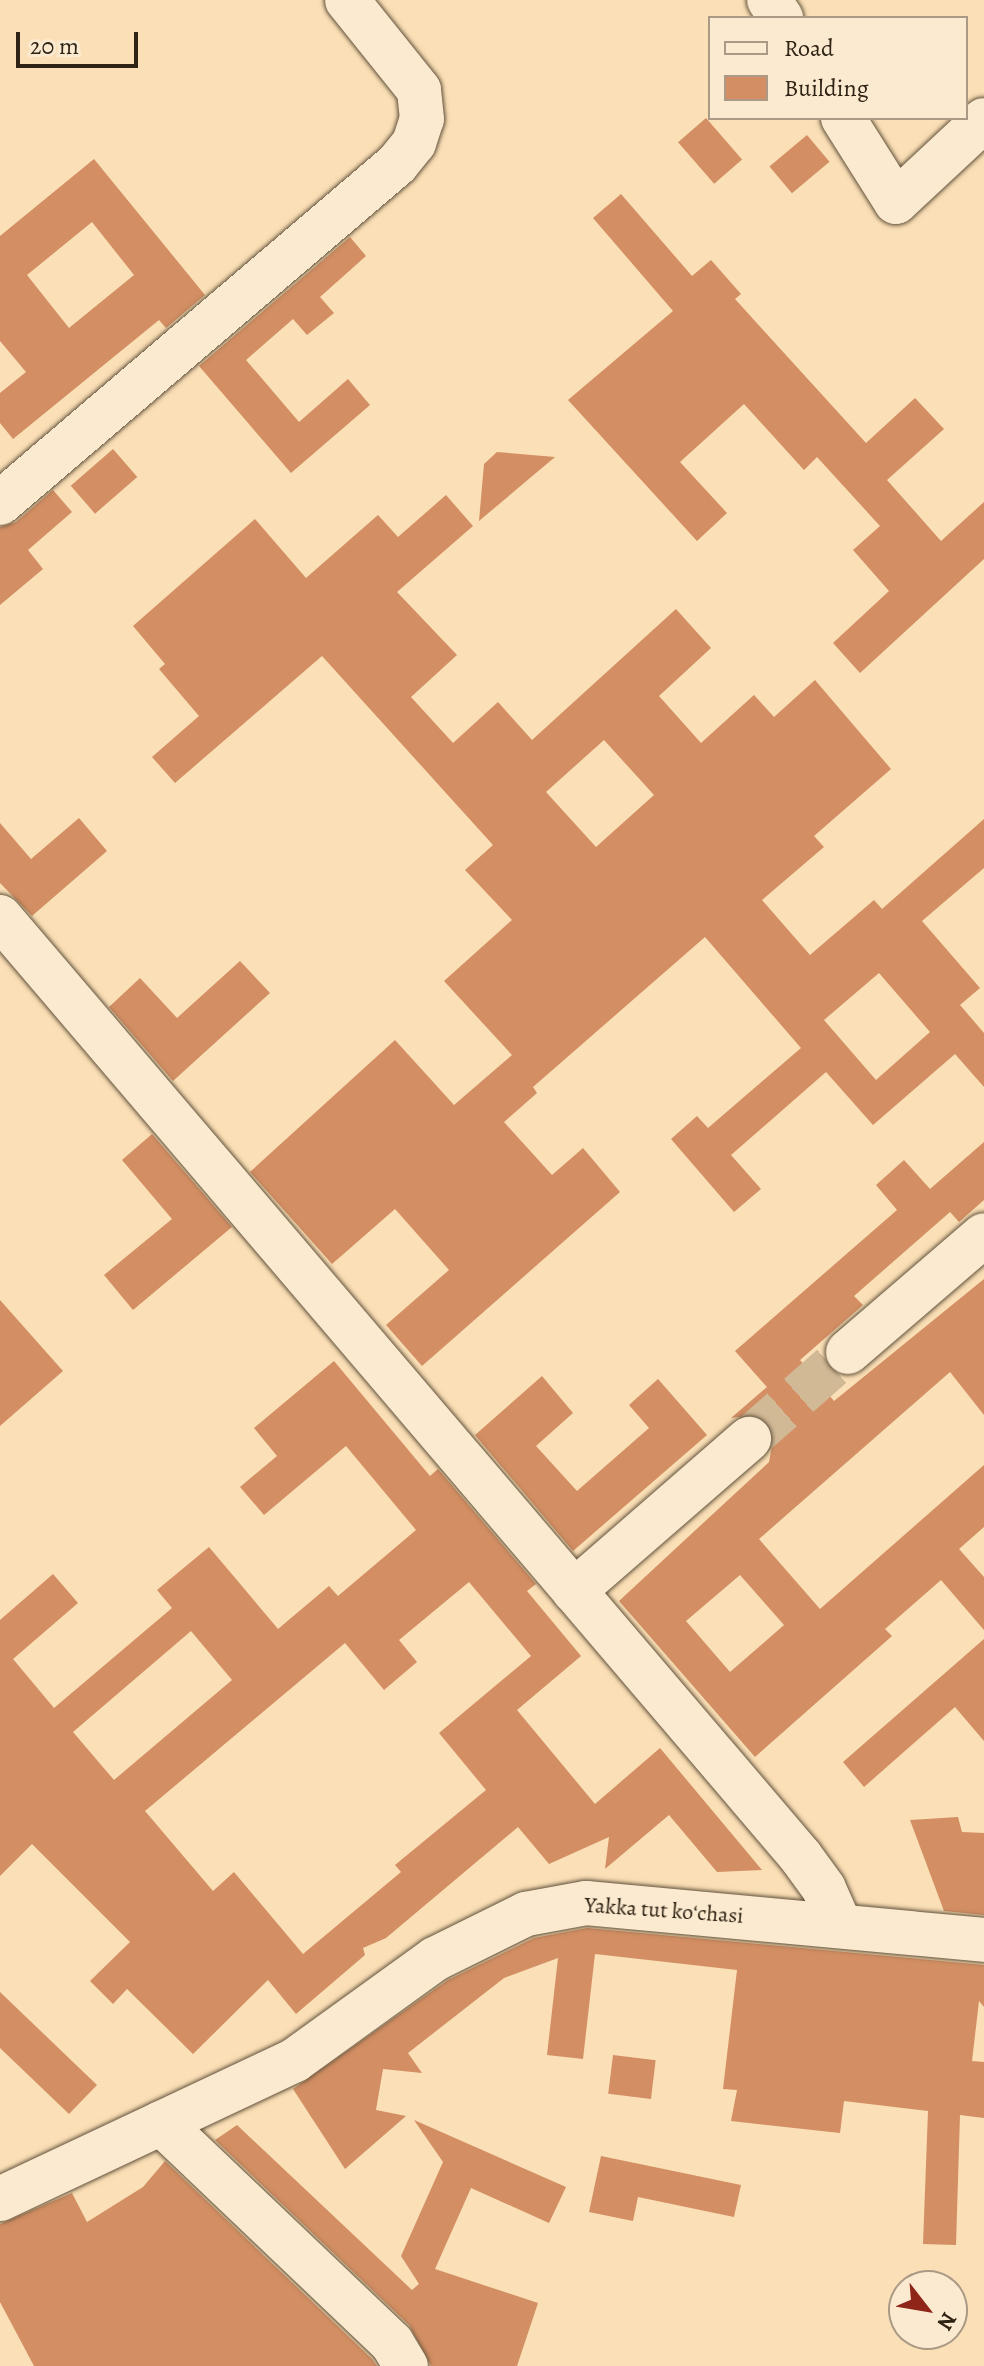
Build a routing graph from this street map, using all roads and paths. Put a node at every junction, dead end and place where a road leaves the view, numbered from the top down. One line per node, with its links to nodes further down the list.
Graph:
1 (347, 0): 4 (street)
2 (844, 120): 3 (street)
3 (984, 120)
4 (0, 503)
5 (0, 917): 9 (street)
6 (984, 1235): 7 (street)
7 (848, 1352)
8 (749, 1439): 9 (street)
9 (574, 1591): 10 (street)
10 (840, 1925): 11 (street, Yakka tut koʻchasi); 12 (street, Yakka tut koʻchasi)
11 (984, 1940)
12 (161, 2123): 13 (street, Yakka tut koʻchasi); 14 (street)
13 (0, 2199)
14 (406, 2366)

